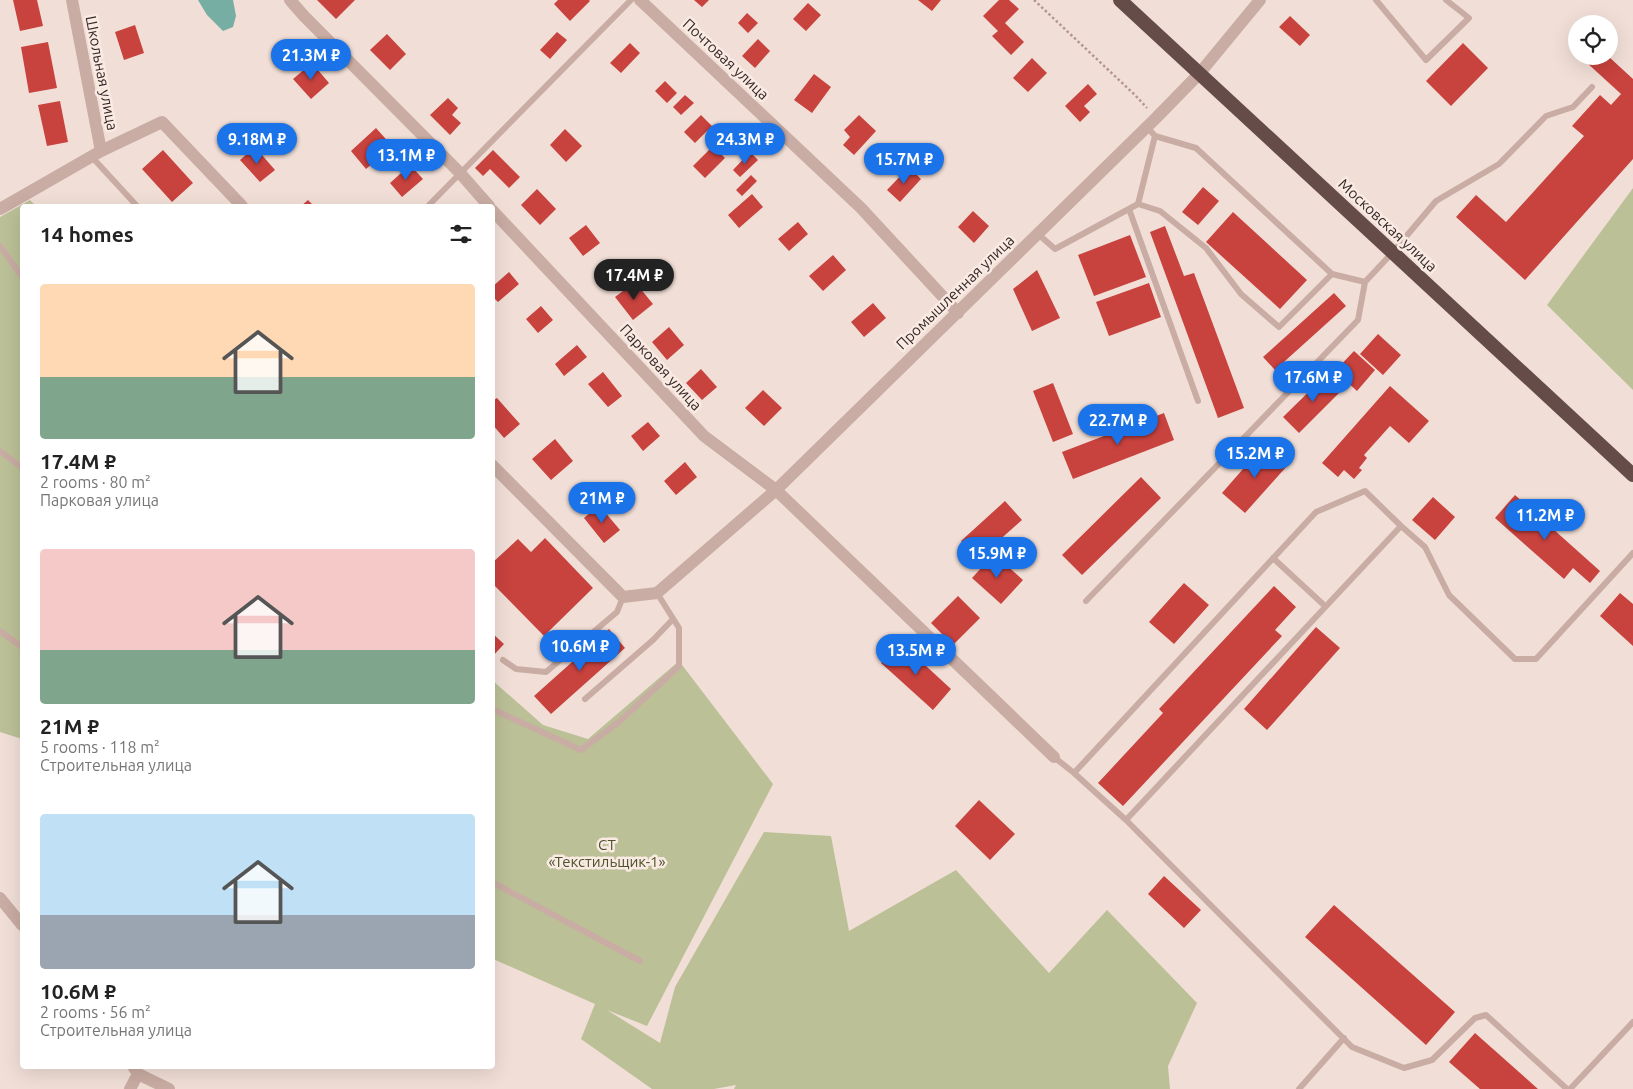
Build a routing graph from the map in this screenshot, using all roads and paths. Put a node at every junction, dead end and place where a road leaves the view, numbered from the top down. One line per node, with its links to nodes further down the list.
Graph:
1 (72, 0): 13 (street, Школьная улица)
2 (290, 0): 14 (street)
3 (632, 0): 14 (lane)
4 (640, 0): 29 (street, Почтовая улица)
5 (1034, 0): 12 (path)
6 (1120, 0): 10 (highway, Московская улица)
7 (1260, 0): 10 (street, Промышленная улица)
8 (1376, 0): 9 (lane)
9 (1446, 0)
10 (1199, 74): 12 (street, Промышленная улица); 25 (highway, Московская улица)
11 (1592, 87): 25 (lane)
12 (1153, 127): 19 (lane); 23 (street, Промышленная улица); 27 (lane)
13 (96, 154): 15 (lane); 16 (street); 20 (street)
14 (460, 173): 17 (lane); 18 (street)
15 (135, 204)
16 (240, 204)
17 (430, 204)
18 (487, 204)
19 (1138, 204): 21 (lane); 27 (lane)
20 (0, 209)
21 (1129, 209): 23 (lane); 30 (lane)
22 (495, 213): 35 (street, Парковая улица)
23 (1038, 234): 29 (street, Промышленная улица)
24 (0, 246): 26 (lane)
25 (1393, 252): 28 (lane); 34 (highway, Московская улица)
26 (20, 274)
27 (1332, 274): 28 (lane)
28 (1365, 282): 41 (lane)
29 (958, 313): 35 (street, Промышленная улица)
30 (1198, 402)
31 (0, 451): 32 (lane)
32 (20, 466)
33 (495, 468): 40 (street)
34 (1633, 475)
35 (776, 490): 39 (street, Промышленная улица); 49 (street, Парковая улица)
36 (1401, 526): 37 (lane); 38 (lane); 42 (lane)
37 (1633, 553)
38 (1273, 558): 42 (lane); 50 (lane)
39 (658, 593): 40 (street); 43 (lane)
40 (623, 597): 46 (lane)
41 (1086, 601)
42 (1326, 606): 51 (lane)
43 (673, 619): 47 (lane); 48 (lane)
44 (0, 631): 45 (lane)
45 (20, 646)
46 (503, 660)
47 (585, 699)
48 (495, 711)
49 (1054, 757): 50 (lane)
50 (1074, 773): 51 (lane)
51 (1126, 820): 57 (lane)
52 (495, 884): 55 (lane)
53 (0, 898): 54 (street)
54 (20, 923)
55 (640, 961)
56 (1633, 1022): 62 (lane)
57 (1344, 1038): 61 (lane); 62 (lane)
58 (135, 1070): 59 (street); 60 (street)
59 (130, 1089)
60 (169, 1089)
61 (1299, 1089)
62 (1568, 1089)

